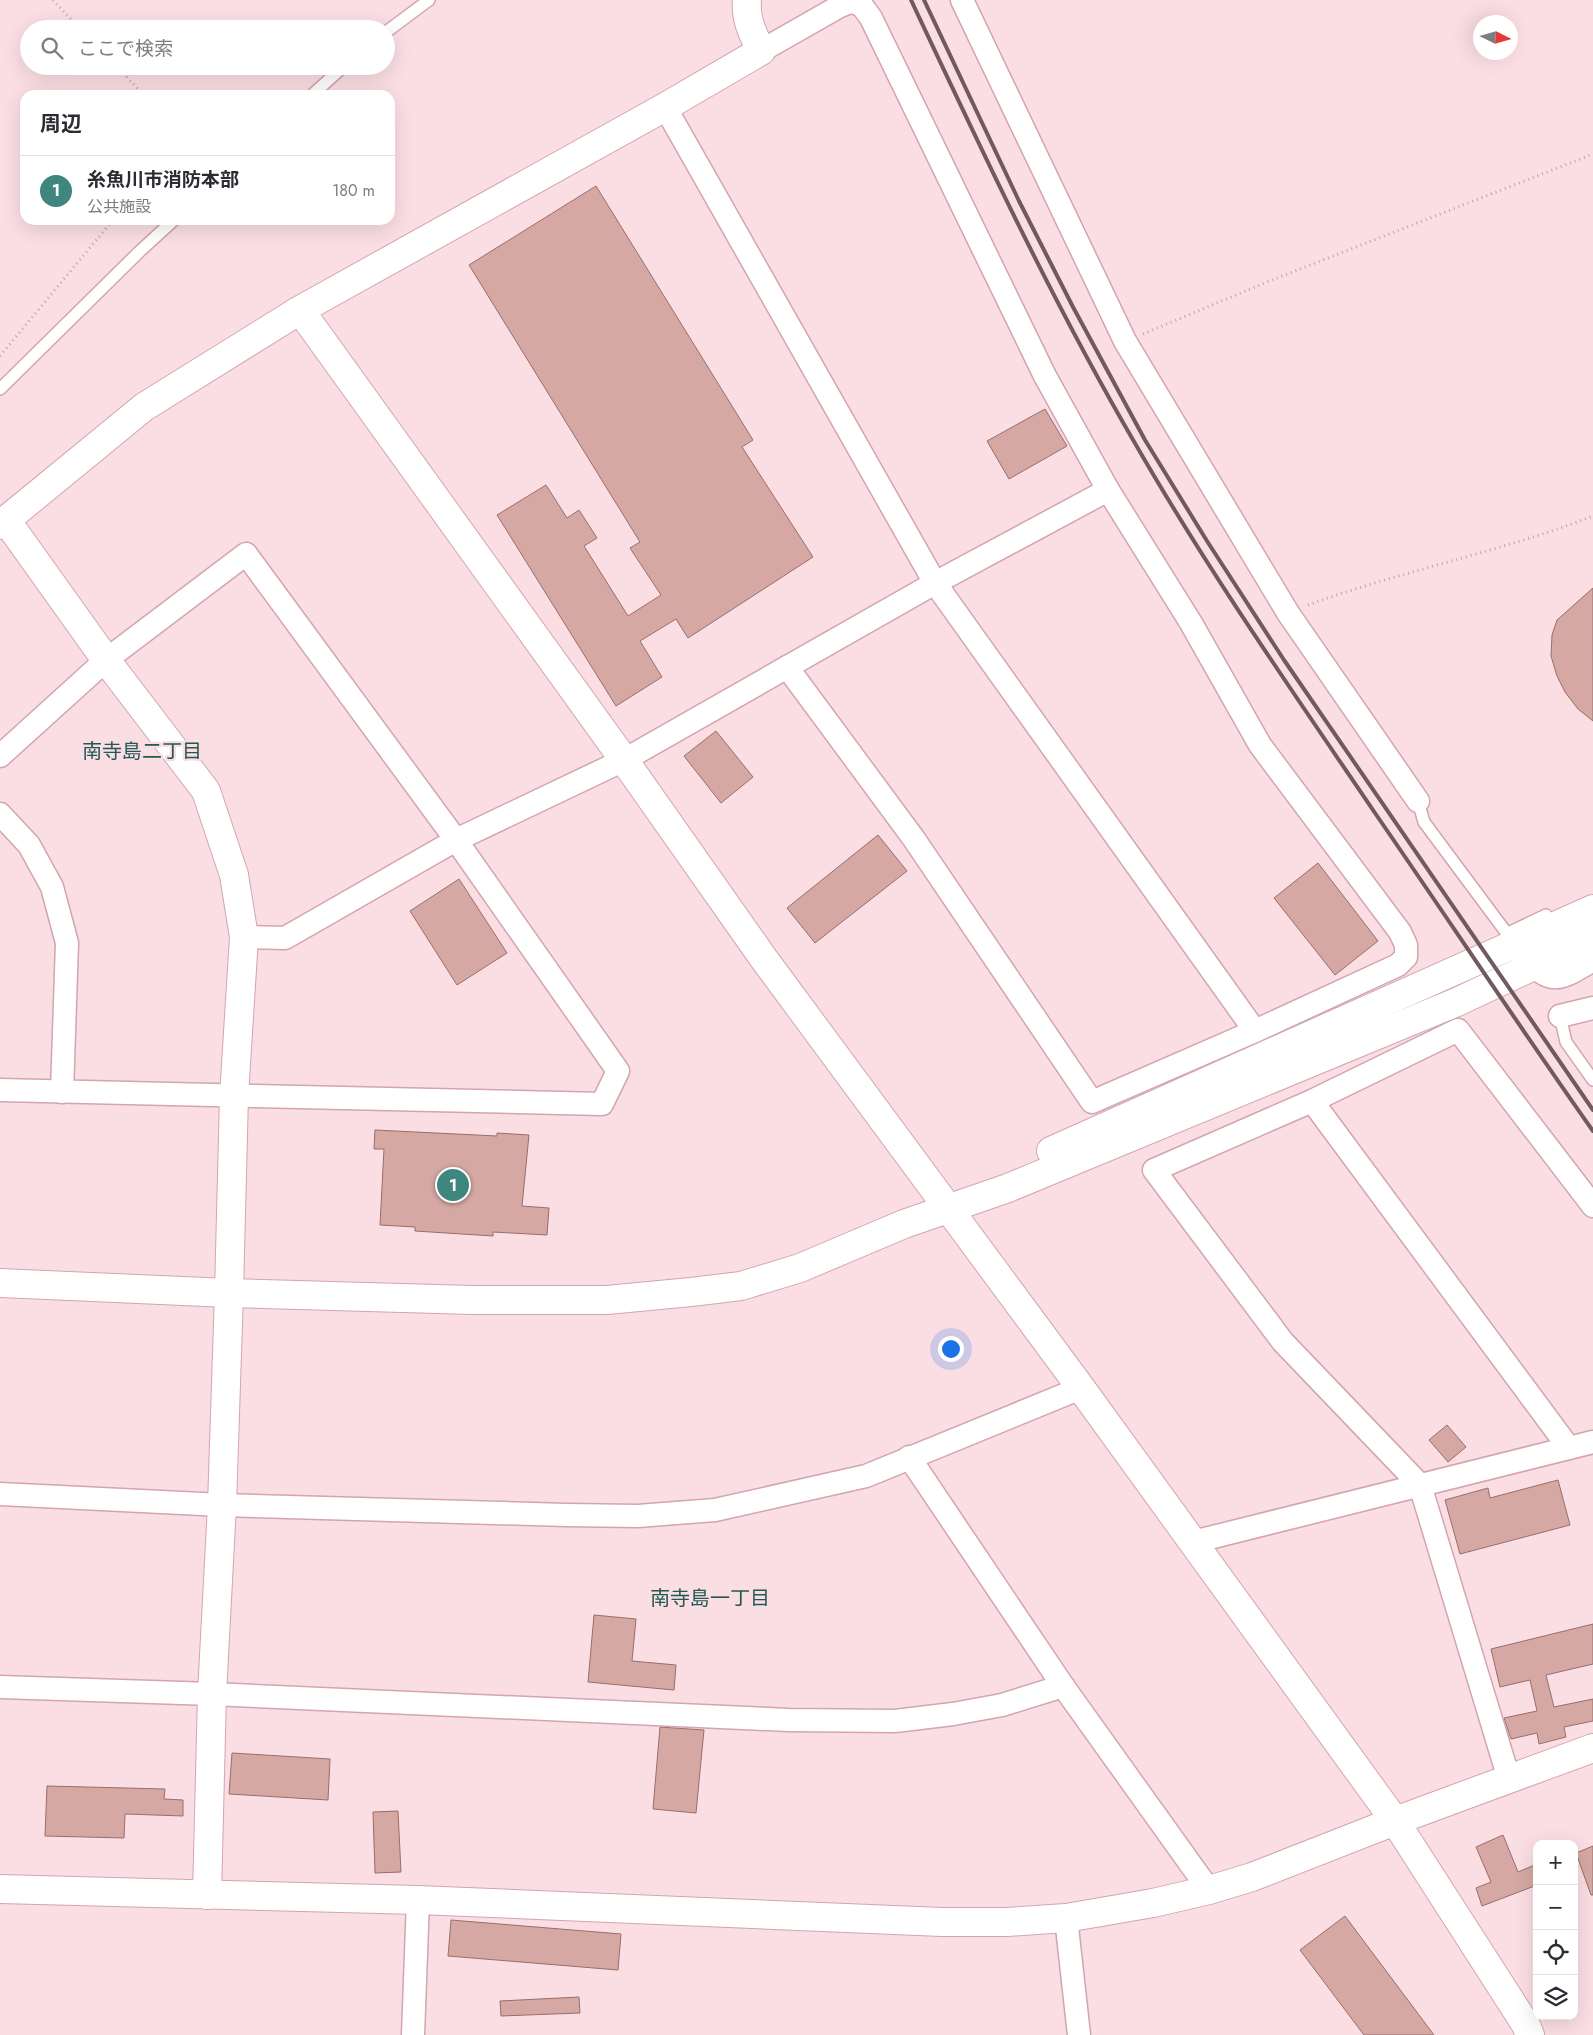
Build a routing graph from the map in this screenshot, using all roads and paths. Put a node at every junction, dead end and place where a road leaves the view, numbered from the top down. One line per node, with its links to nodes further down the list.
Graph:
1 (53, 0): 5 (path)
2 (429, 0): 6 (lane)
3 (748, 0): 7 (street)
4 (962, 0): 17 (street)
5 (72, 20)
6 (395, 25)
7 (761, 51): 12 (street); 20 (street)
8 (125, 75): 10 (path)
9 (334, 75): 11 (lane)
10 (139, 90)
11 (318, 90)
12 (665, 107): 16 (street); 23 (street)
13 (1593, 154): 17 (path)
14 (110, 225): 18 (path)
15 (169, 225): 19 (lane)
16 (300, 310): 22 (street); 28 (street)
17 (1125, 342): 24 (street)
18 (0, 356)
19 (0, 388)
20 (1108, 490): 23 (street); 41 (street)
21 (1593, 516): 24 (path)
22 (3, 523): 25 (street)
23 (935, 583): 26 (street); 41 (street)
24 (1288, 613): 29 (street)
25 (106, 660): 27 (street); 31 (street); 34 (street)
26 (787, 667): 28 (street); 41 (street)
27 (0, 756)
28 (624, 760): 31 (street); 48 (street)
29 (1418, 801): 35 (lane)
30 (0, 814): 44 (street)
31 (456, 840): 34 (street); 45 (street)
32 (1593, 909): 35 (street)
33 (1558, 910): 35 (lane)
34 (244, 937): 45 (street)
35 (1510, 938): 38 (street); 48 (street)
36 (1593, 938): 38 (street)
37 (1593, 960): 38 (street)
38 (1533, 966): 48 (street)
39 (1593, 1008): 40 (street)
40 (1560, 1016): 42 (lane)
41 (1255, 1031)
42 (1593, 1080)
43 (0, 1090): 44 (street)
44 (62, 1092): 45 (street)
45 (234, 1096): 50 (street)
46 (1312, 1101): 47 (street); 53 (street); 55 (street)
47 (1593, 1206)
48 (947, 1208): 50 (street); 51 (street)
49 (0, 1283): 50 (street)
50 (229, 1293): 57 (street)
51 (1081, 1388): 54 (street); 58 (street)
52 (1593, 1442): 53 (street)
53 (1569, 1448): 55 (street)
54 (908, 1457): 57 (street); 59 (street)
55 (1420, 1485): 58 (street); 63 (street)
56 (0, 1494): 57 (street)
57 (222, 1504): 61 (street)
58 (1193, 1542): 64 (street)
59 (1062, 1686): 61 (street); 66 (street)
60 (0, 1687): 61 (street)
61 (212, 1694): 67 (street)
62 (1593, 1748): 63 (street)
63 (1509, 1779): 64 (street)
64 (1395, 1821): 66 (street); 72 (street)
65 (0, 1889): 67 (street)
66 (1209, 1890): 69 (street)
67 (207, 1895): 68 (street)
68 (418, 1900): 69 (street); 70 (street)
69 (1066, 1918): 71 (street)
70 (413, 2035)
71 (1078, 2035)
72 (1530, 2035)

